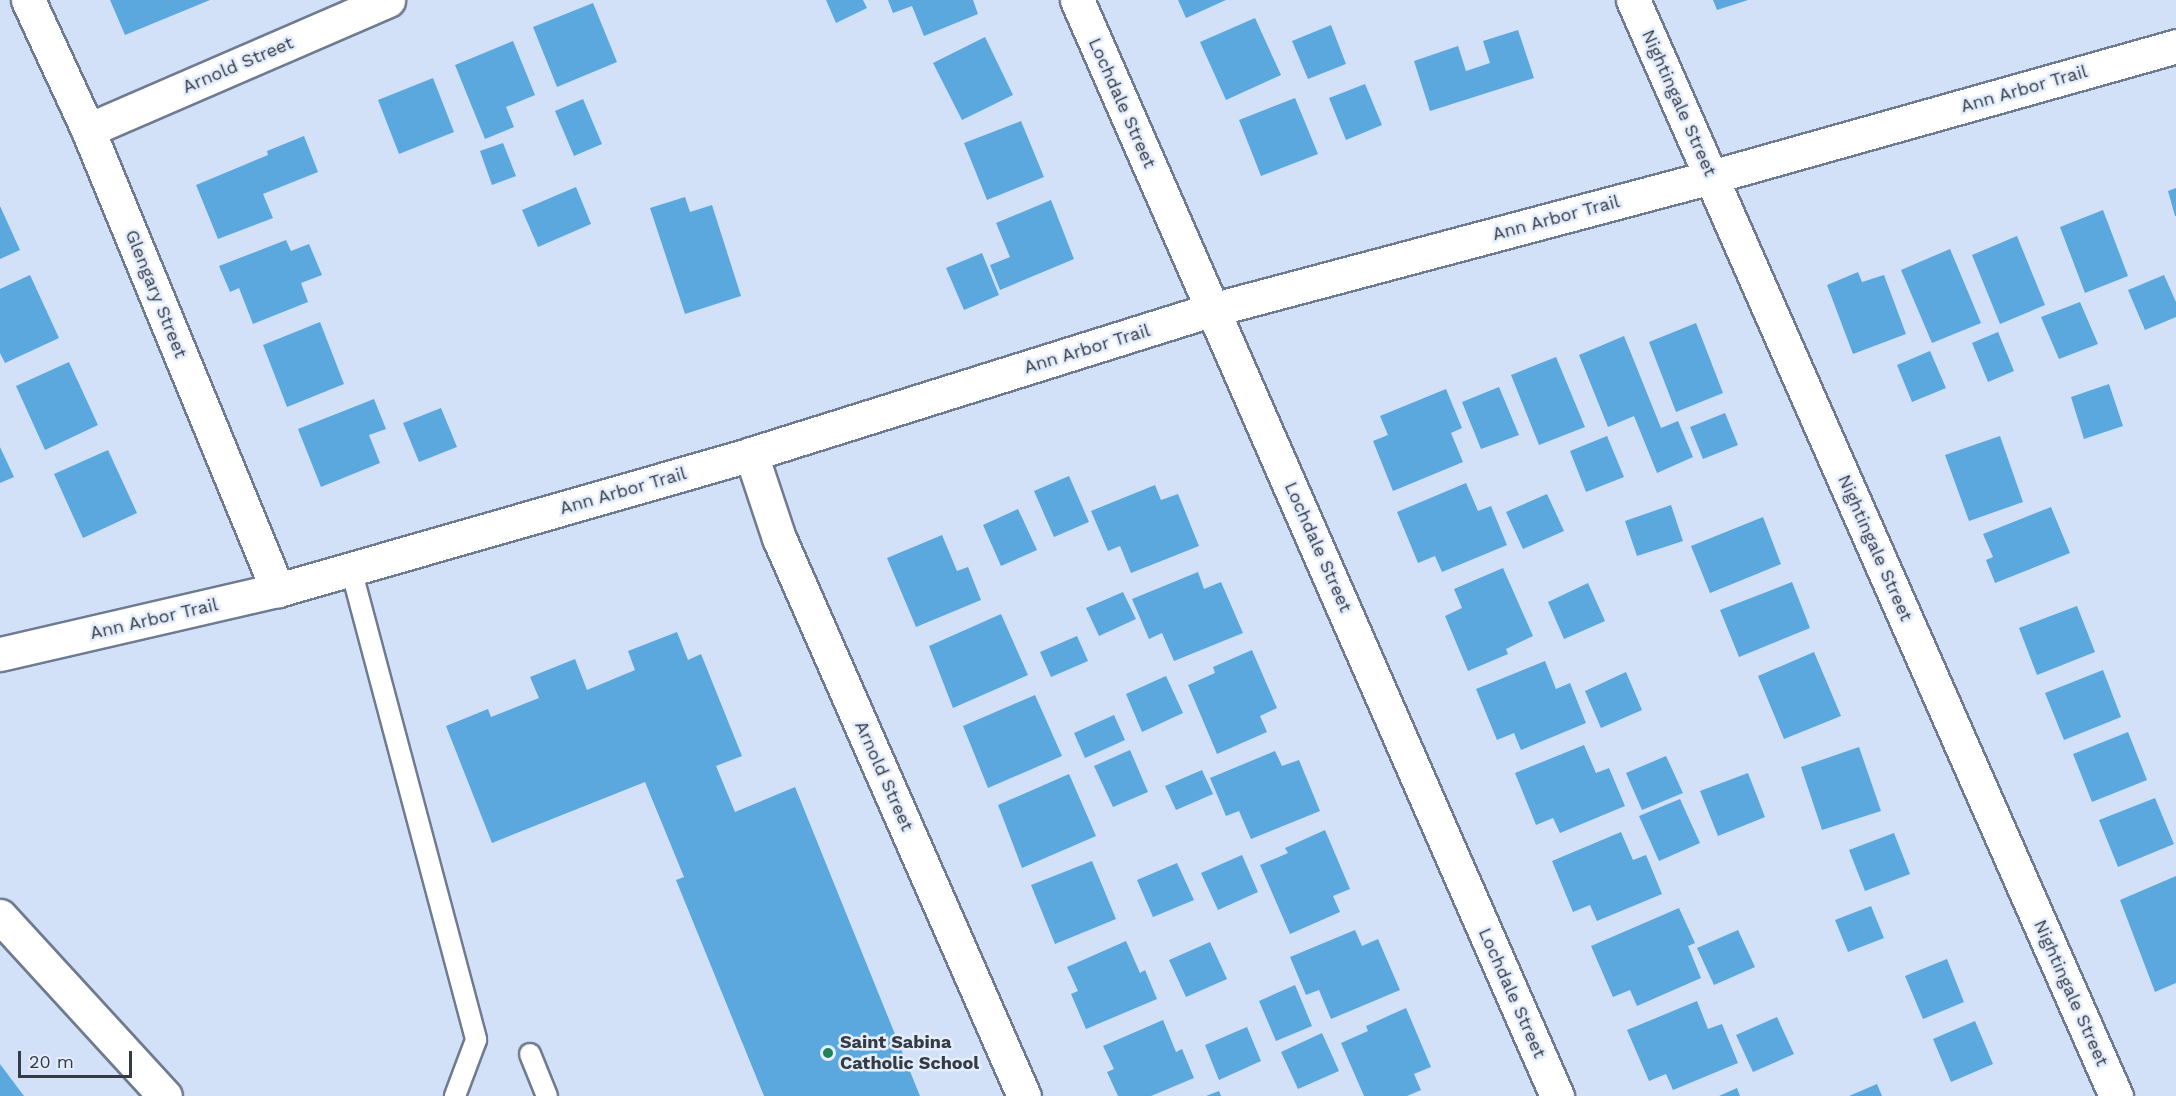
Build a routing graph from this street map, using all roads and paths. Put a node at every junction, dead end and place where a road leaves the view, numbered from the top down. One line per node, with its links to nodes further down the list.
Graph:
1 (28, 0): 6 (street, Glengary Street)
2 (388, 0): 6 (street, Arnold Street)
3 (1077, 0): 8 (street, Lochdale Street)
4 (1634, 0): 7 (street, Nightingale Street)
5 (2176, 46): 7 (street, Ann Arbor Trail)
6 (88, 130): 11 (street, Glengary Street)
7 (1711, 177): 8 (street, Ann Arbor Trail); 20 (street, Nightingale Street)
8 (1215, 309): 9 (street, Ann Arbor Trail); 19 (street, Lochdale Street)
9 (751, 454): 10 (street, Ann Arbor Trail); 18 (street, Arnold Street)
10 (351, 569): 11 (street, Ann Arbor Trail); 16 (lane)
11 (278, 590): 12 (street, Ann Arbor Trail)
12 (0, 654)
13 (0, 916): 15 (street)
14 (530, 1054): 17 (lane)
15 (165, 1096)
16 (455, 1096)
17 (547, 1096)
18 (1024, 1096)
19 (1557, 1096)
20 (2116, 1096)

